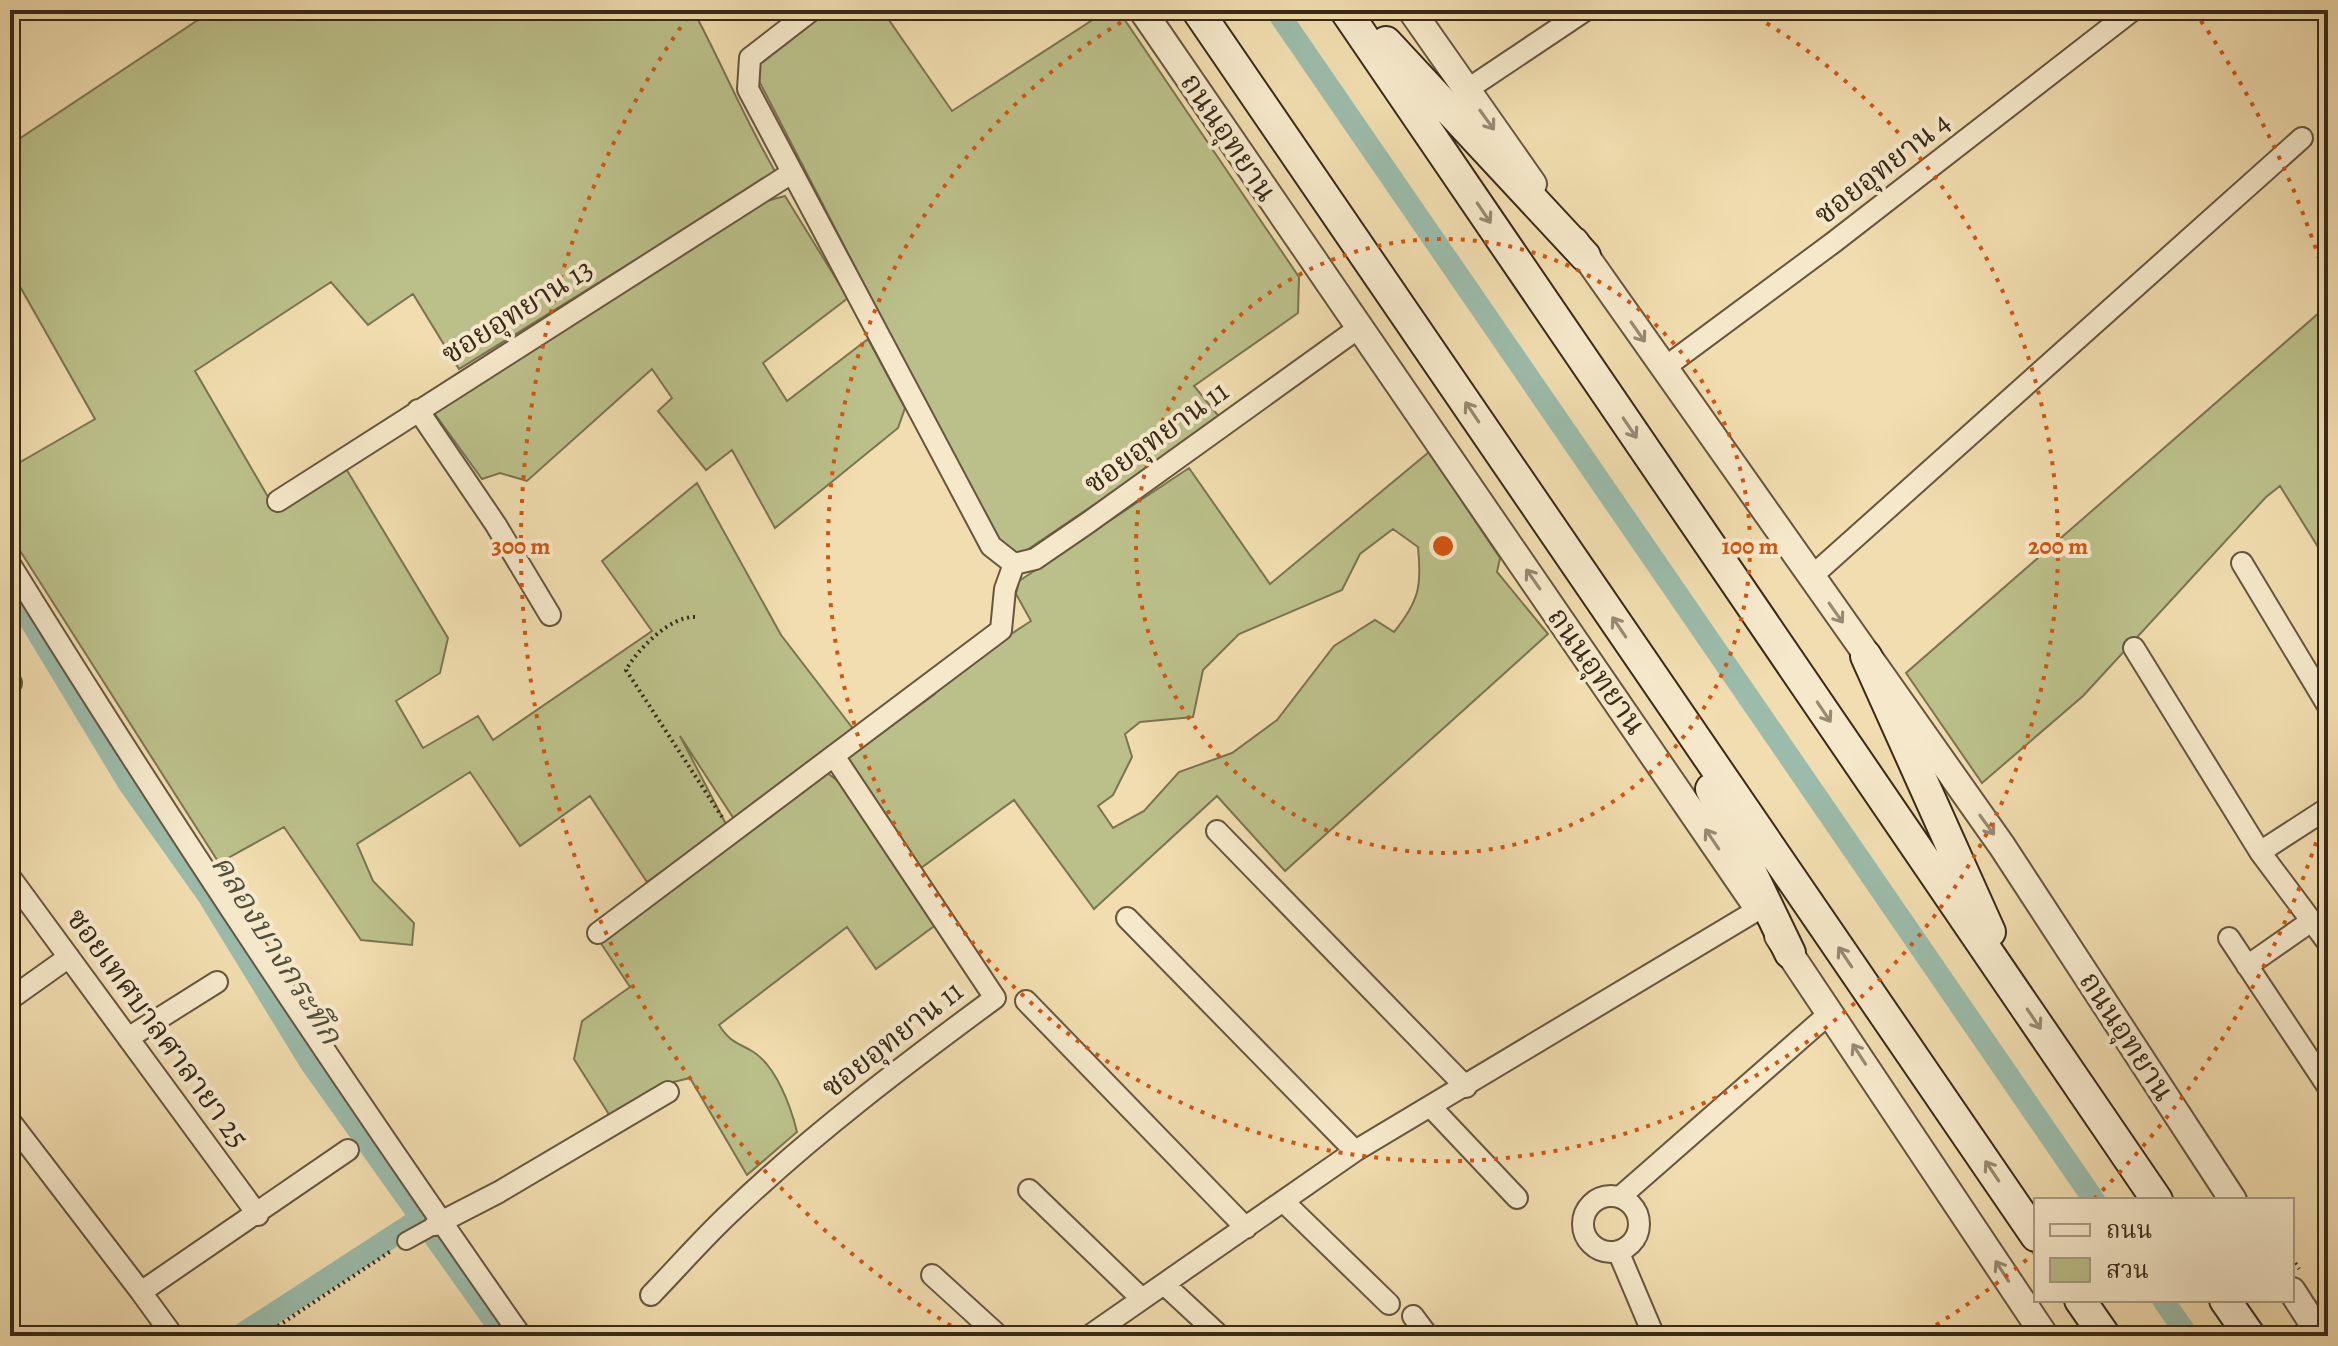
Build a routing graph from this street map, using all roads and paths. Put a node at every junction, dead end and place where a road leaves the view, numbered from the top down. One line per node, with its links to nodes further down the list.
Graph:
1 (812, 10): 11 (street)
2 (1142, 10): 13 (street, ถนนอุทยาน)
3 (1197, 10): 25 (main road, ถนนอุทยาน, one-way to 3)
4 (1345, 10): 43 (main road, one-way to 43)
5 (1359, 10): 12 (main road)
6 (1411, 10): 9 (street, ถนนอุทยาน)
7 (1586, 10): 9 (street)
8 (2133, 10): 14 (street, ซอยอุทยาน 4)
9 (1465, 91): 12 (street, ถนนอุทยาน, one-way to 12)
10 (2302, 138): 20 (street)
11 (790, 174): 15 (street, ซอยอุทยาน 13); 19 (street)
12 (1585, 256): 14 (street, ถนนอุทยาน, one-way to 14)
13 (1360, 327): 19 (street, ซอยอุทยาน 11); 33 (street, ถนนอุทยาน, one-way to 13)
14 (1664, 368): 20 (street, ถนนอุทยาน)
15 (418, 410): 16 (street, ซอยอุทยาน 13); 21 (street)
16 (278, 501)
17 (2242, 563): 26 (street)
18 (10, 564): 62 (street)
19 (1014, 564): 27 (street)
20 (1811, 577): 24 (street, ถนนอุทยาน, one-way to 24)
21 (550, 615)
22 (695, 617): 30 (path)
23 (2134, 648): 31 (street)
24 (1866, 656): 43 (main road); 59 (street, ถนนอุทยาน, one-way to 59)
25 (1645, 665): 39 (main road); 64 (main road, ถนนอุทยาน, one-way to 25)
26 (2328, 706)
27 (834, 756): 30 (street); 71 (street, ซอยอุทยาน 11)
28 (2328, 808): 31 (street)
29 (1217, 831): 48 (street)
30 (732, 833): 36 (street)
31 (2260, 852): 35 (street)
32 (10, 877): 40 (street, ซอยเทศบาลศาลายา 25)
33 (1759, 909): 39 (street, ถนนอุทยาน); 48 (street)
34 (1127, 918): 54 (street)
35 (2310, 922): 38 (street); 41 (street)
36 (598, 933)
37 (2229, 938): 41 (street)
38 (2328, 943)
39 (1790, 953): 46 (street, ถนนอุทยาน)
40 (69, 957): 44 (street); 47 (street, ซอยเทศบาลศาลายา 25)
41 (2247, 966): 49 (street)
42 (217, 982): 47 (street)
43 (2013, 989): 58 (main road, one-way to 58)
44 (10, 999)
45 (1026, 1001): 63 (street)
46 (1831, 1012): 56 (street); 85 (street, ถนนอุทยาน, one-way to 46)
47 (128, 1038): 61 (street, ซอยเทศบาลศาลายา 25)
48 (1466, 1087): 51 (street)
49 (2328, 1087)
50 (668, 1092): 62 (street)
51 (1431, 1107): 54 (street); 57 (street)
52 (10, 1121): 69 (street)
53 (348, 1150): 61 (street)
54 (1355, 1151): 60 (street)
55 (1029, 1190): 72 (street)
56 (1620, 1197): 66 (street); 66 (street)
57 (1517, 1198)
58 (2156, 1198)
59 (2232, 1198)
60 (1283, 1201): 63 (street); 75 (street)
61 (258, 1215): 69 (street)
62 (438, 1223): 65 (street); 79 (street)
63 (1246, 1228): 68 (street)
64 (2034, 1233)
65 (406, 1241): 78 (path)
66 (1618, 1251): 84 (street)
67 (932, 1275): 80 (street)
68 (1164, 1284): 72 (street); 82 (street)
69 (141, 1292): 77 (street)
70 (2294, 1294): 88 (street)
71 (651, 1295)
72 (1142, 1299): 81 (street)
73 (2081, 1302): 86 (main road)
74 (2226, 1302): 87 (main road)
75 (1389, 1304)
76 (1413, 1316): 83 (street)
77 (173, 1336)
78 (263, 1336)
79 (521, 1336)
80 (999, 1336)
81 (1089, 1336)
82 (1220, 1336)
83 (1428, 1336)
84 (1654, 1336)
85 (2045, 1336)
86 (2105, 1336)
87 (2250, 1336)
88 (2321, 1336)

